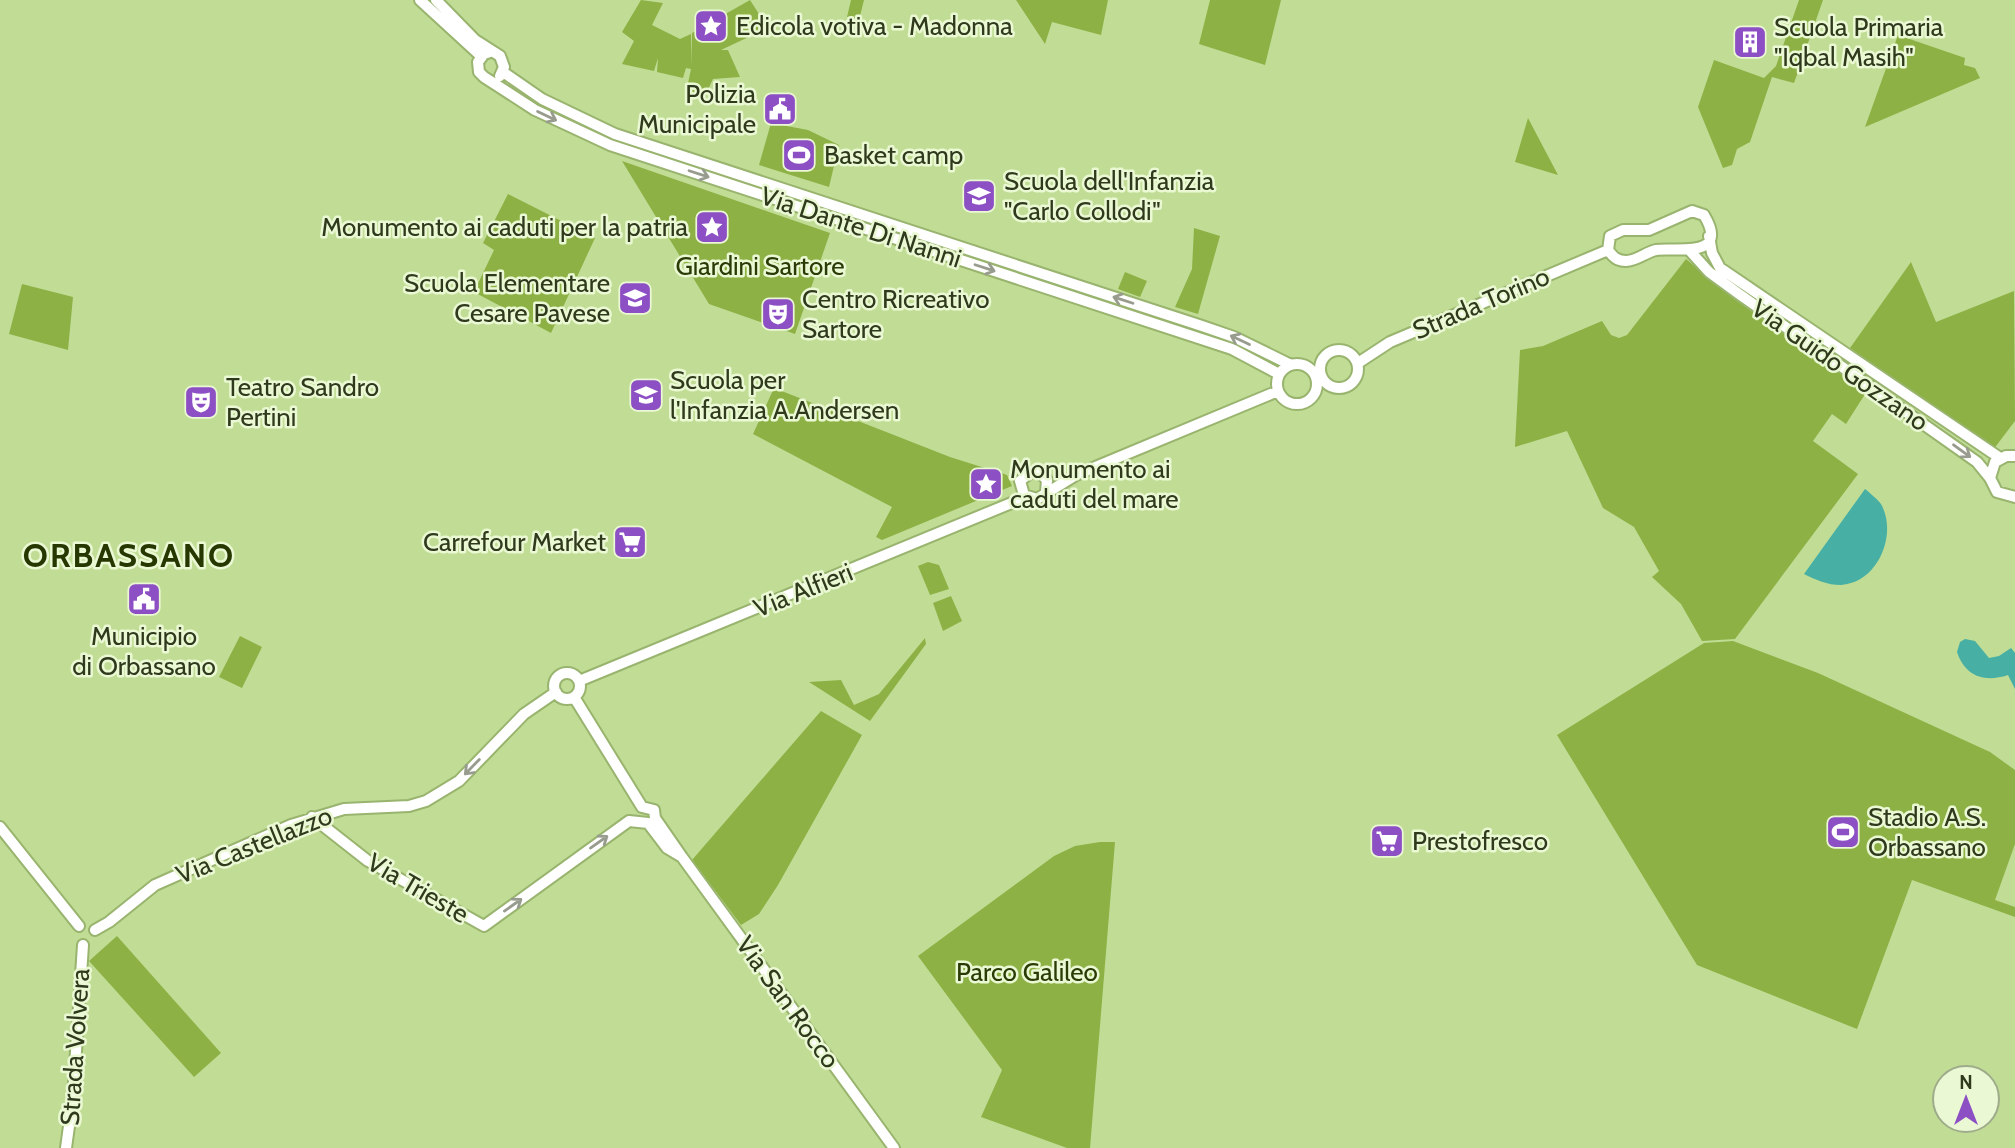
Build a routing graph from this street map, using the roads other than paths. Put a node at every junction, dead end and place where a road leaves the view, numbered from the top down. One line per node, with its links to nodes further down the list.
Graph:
1 (421, 0): 3 (street)
2 (436, 0): 3 (street, Via Dante Di Nanni)
3 (486, 54): 4 (street, Via Dante Di Nanni); 5 (street, Via Dante Di Nanni)
4 (503, 72): 5 (street); 10 (street, Via Dante Di Nanni, one-way to 4)
5 (491, 79): 12 (street, Via Dante Di Nanni, one-way to 12)
6 (1709, 236): 7 (street, Via Guido Gozzano); 8 (street); 16 (street, Via Guido Gozzano)
7 (1608, 250): 8 (street); 9 (street, Strada Torino)
8 (1690, 251): 19 (street, Via Guido Gozzano, one-way to 19)
9 (1358, 363): 11 (street); 13 (street)
10 (1290, 365): 11 (street); 12 (street)
11 (1316, 368): 13 (street)
12 (1279, 374): 14 (street)
13 (1322, 386): 14 (street)
14 (1278, 391): 17 (street)
15 (2015, 456): 16 (street)
16 (2000, 458): 19 (street)
17 (1076, 475): 18 (street); 20 (street)
18 (1044, 476): 20 (street); 21 (street)
19 (1990, 478): 22 (street, Via Guido Gozzano)
20 (1046, 492): 21 (street)
21 (1026, 497): 23 (street, Via Alfieri)
22 (2014, 498)
23 (579, 681): 24 (street); 25 (street)
24 (556, 692): 25 (street); 26 (street, Via Castellazzo, one-way to 26)
25 (573, 697): 27 (street, Via San Rocco)
26 (312, 817): 27 (street, Via Trieste, one-way to 27); 30 (street, Via Castellazzo)
27 (647, 821): 33 (street, Via San Rocco)
28 (0, 827): 29 (street)
29 (79, 926): 30 (street); 31 (street)
30 (94, 930): 31 (street)
31 (83, 945): 32 (street, Strada Volvera)
32 (66, 1148)
33 (894, 1148)

